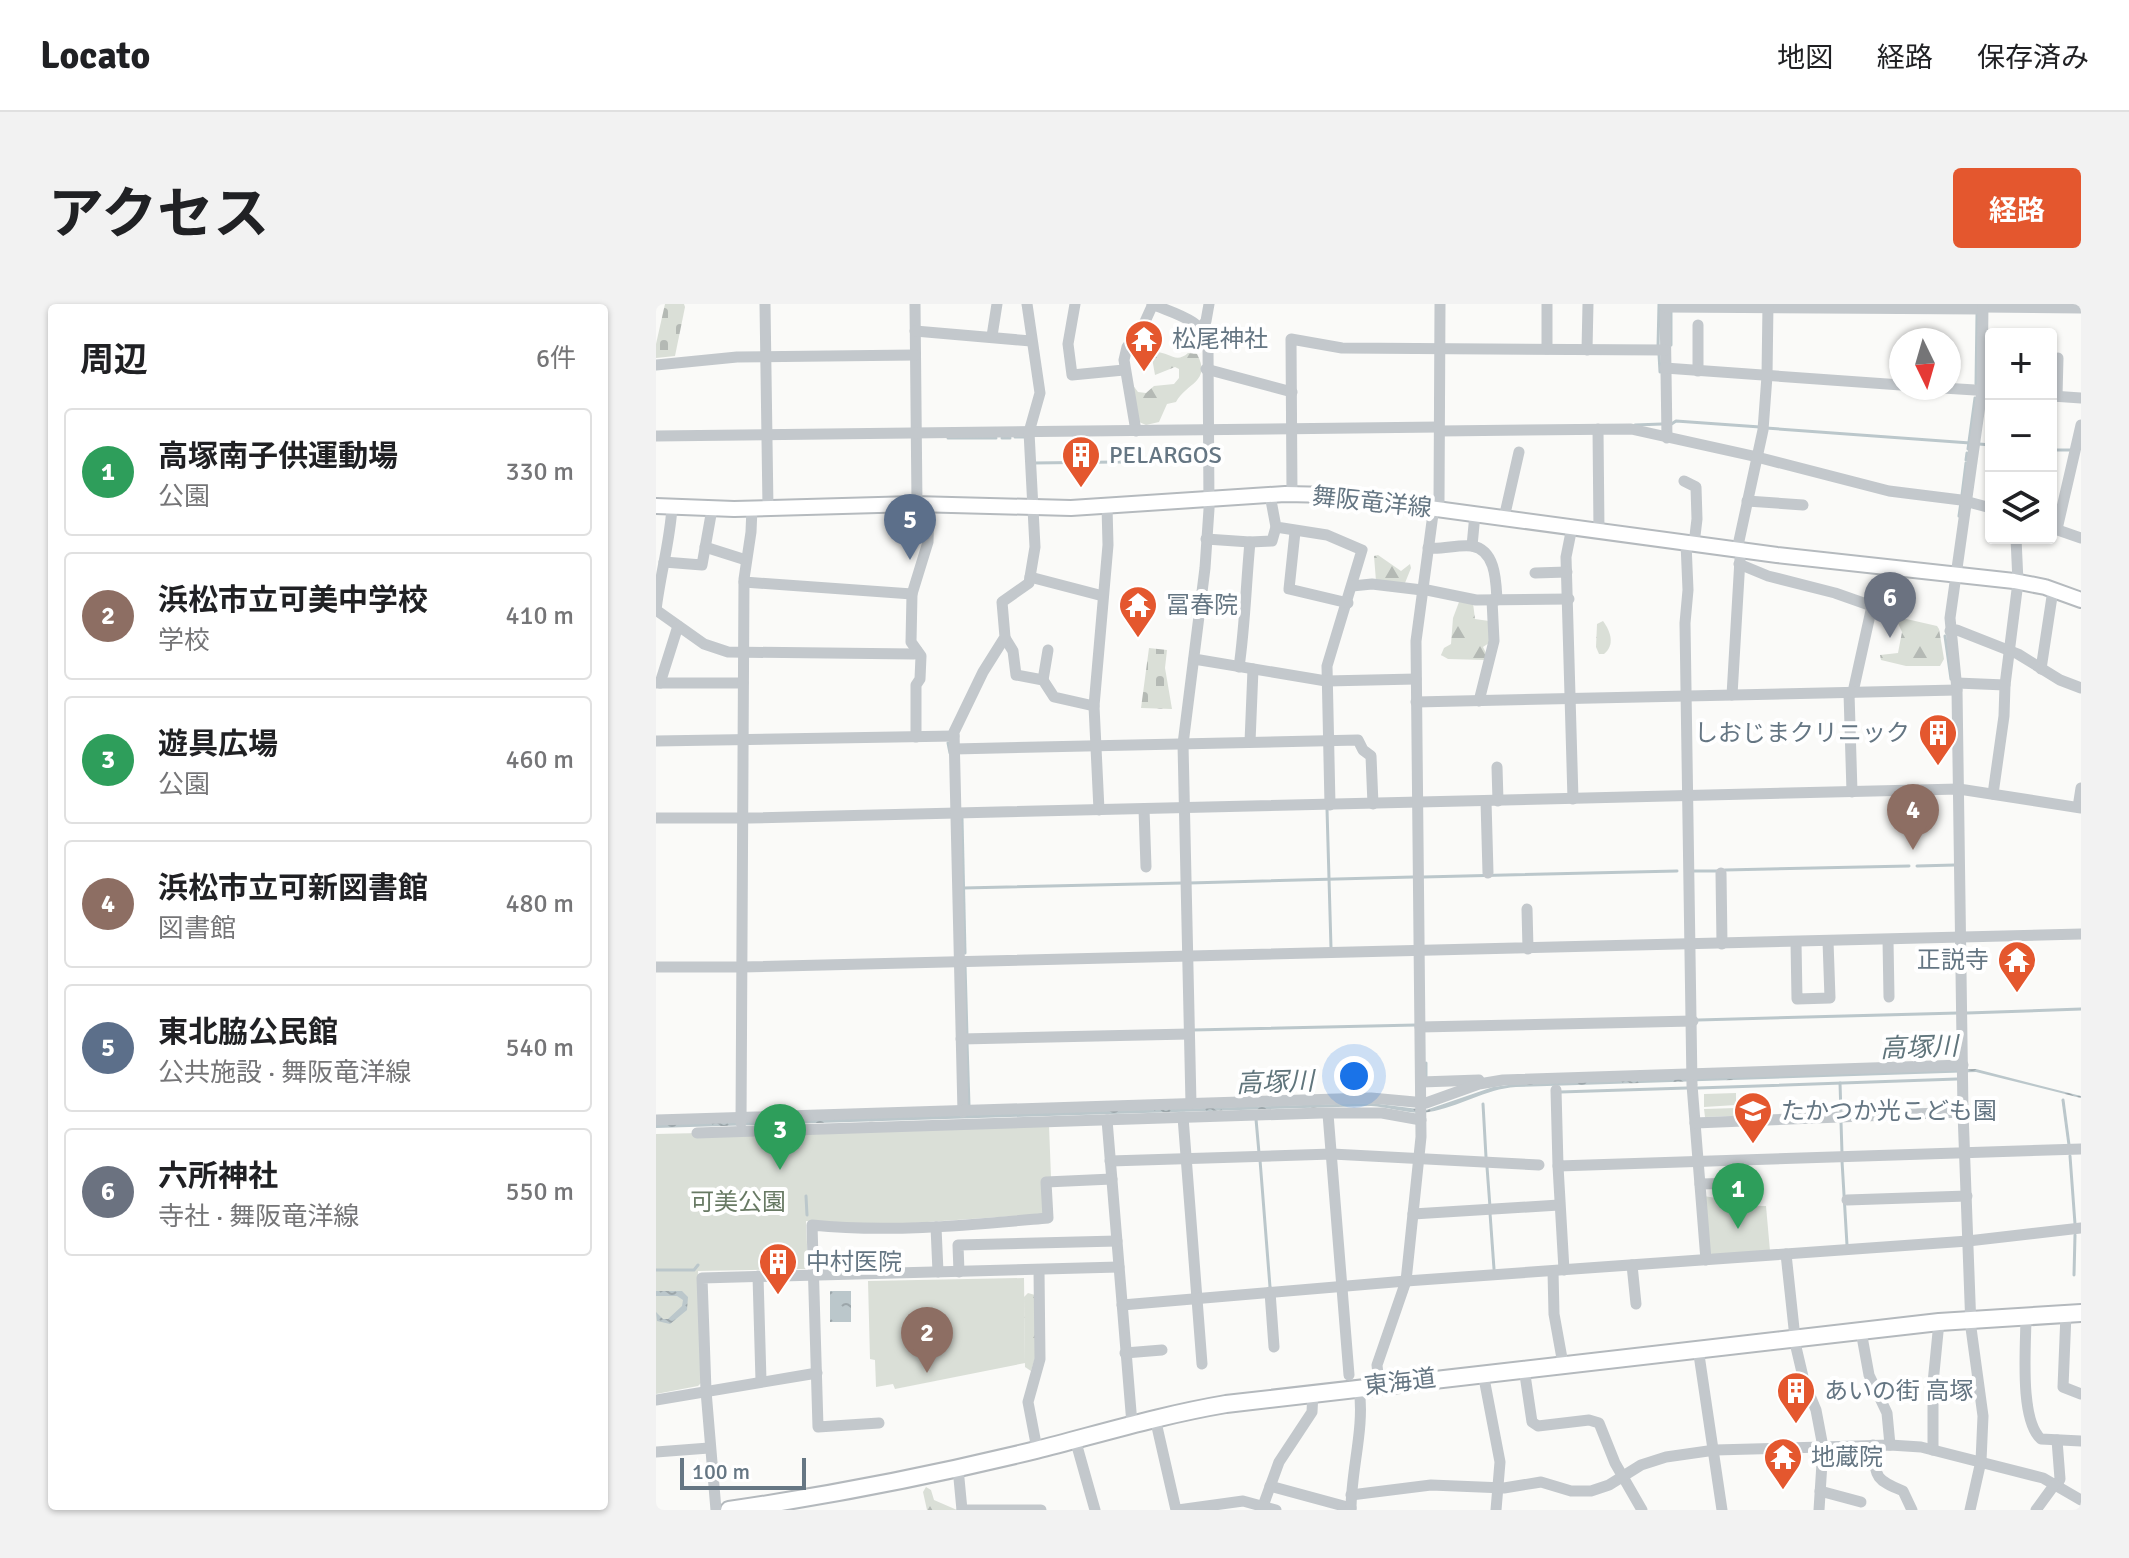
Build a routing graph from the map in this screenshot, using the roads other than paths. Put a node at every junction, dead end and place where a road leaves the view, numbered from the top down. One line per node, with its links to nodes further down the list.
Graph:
1 (765, 304): 25 (street)
2 (915, 304): 17 (street)
3 (997, 304): 18 (street)
4 (1027, 304): 19 (street)
5 (1075, 304): 32 (street)
6 (1152, 304): 16 (street); 32 (street)
7 (1209, 304): 16 (street)
8 (1440, 304): 20 (street)
9 (1547, 304): 21 (street)
10 (1588, 304): 22 (street)
11 (1665, 306): 12 (street); 23 (street)
12 (1768, 306): 13 (street); 34 (street)
13 (1983, 307): 14 (street); 27 (street)
14 (2081, 308)
15 (1698, 325): 33 (street)
16 (1201, 328): 31 (street)
17 (915, 331): 18 (street); 24 (street)
18 (992, 336): 19 (street)
19 (1031, 341): 48 (street)
20 (1439, 348): 21 (street); 38 (street); 44 (street)
21 (1547, 349): 22 (street)
22 (1587, 350): 23 (street)
23 (1665, 350): 29 (street)
24 (915, 355): 25 (street); 49 (street)
25 (766, 357): 28 (street); 50 (street)
26 (2058, 358): 30 (street)
27 (1985, 363)
28 (656, 365)
29 (1665, 368): 33 (street); 52 (street)
30 (2057, 368)
31 (1206, 369): 38 (street); 46 (street)
32 (1124, 370): 47 (street)
33 (1698, 371): 34 (street)
34 (1767, 376): 35 (street); 55 (street)
35 (1889, 384)
36 (1961, 389): 37 (street)
37 (1985, 391)
38 (1292, 392): 43 (street)
39 (2057, 396): 41 (street)
40 (1985, 397): 61 (street)
41 (2081, 398)
42 (2081, 425): 53 (street)
43 (1292, 429): 44 (street); 46 (street); 57 (street)
44 (1439, 429): 45 (street); 72 (street)
45 (1598, 429): 52 (street); 79 (street)
46 (1207, 430): 47 (street); 59 (street)
47 (1136, 431): 48 (street)
48 (1029, 432): 49 (street); 70 (street)
49 (916, 433): 50 (street); 62 (street)
50 (767, 435): 51 (street); 69 (street)
51 (656, 436)
52 (1667, 438): 55 (street)
53 (2079, 439): 74 (street)
54 (1519, 452): 75 (street)
55 (1757, 457): 60 (street); 61 (street)
56 (1684, 481): 84 (street)
57 (1292, 494): 58 (main road, 舞阪竜洋線); 72 (main road, 舞阪竜洋線)
58 (1270, 495): 59 (main road, 舞阪竜洋線); 76 (street)
59 (1208, 499): 65 (main road, 舞阪竜洋線); 82 (street)
60 (1747, 501): 63 (street); 89 (street)
61 (1967, 501): 66 (street); 94 (street)
62 (923, 504): 69 (main road, 舞阪竜洋線); 70 (main road, 舞阪竜洋線); 101 (street)
63 (1803, 505)
64 (656, 506): 67 (main road, 舞阪竜洋線)
65 (1107, 506): 70 (main road, 舞阪竜洋線); 102 (street)
66 (1985, 506)
67 (672, 507): 71 (main road, 舞阪竜洋線); 91 (street)
68 (752, 508): 69 (main road, 舞阪竜洋線); 71 (main road, 舞阪竜洋線); 90 (street)
69 (768, 508)
70 (1031, 508): 95 (street)
71 (712, 509): 87 (street)
72 (1436, 509): 73 (main road, 舞阪竜洋線); 88 (street)
73 (1475, 514): 75 (main road, 舞阪竜洋線); 86 (street)
74 (2057, 517)
75 (1504, 518): 77 (main road, 舞阪竜洋線)
76 (1276, 527): 80 (street); 83 (street)
77 (1572, 527): 79 (main road, 舞阪竜洋線); 92 (street)
78 (2057, 529): 81 (street)
79 (1599, 531): 84 (main road, 舞阪竜洋線)
80 (1295, 532): 98 (street); 106 (street)
81 (2081, 538)
82 (1206, 539): 83 (street); 115 (street)
83 (1250, 542): 116 (street)
84 (1690, 543): 89 (main road, 舞阪竜洋線); 129 (street)
85 (2016, 544): 97 (street)
86 (1472, 546): 88 (street); 104 (street)
87 (705, 547): 90 (street); 91 (street)
88 (1428, 548): 99 (street)
89 (1739, 555): 94 (main road, 舞阪竜洋線); 127 (street); 128 (street)
90 (746, 560): 96 (street)
91 (664, 562): 107 (street)
92 (1567, 572): 93 (street); 103 (street)
93 (1535, 573)
94 (1955, 575): 97 (main road, 舞阪竜洋線); 109 (street)
95 (1030, 577): 102 (street); 110 (street)
96 (744, 582): 101 (street); 114 (street)
97 (2018, 582): 100 (main road, 舞阪竜洋線); 113 (street)
98 (1352, 586): 99 (street); 106 (street)
99 (1422, 590): 104 (street); 119 (street)
100 (2053, 590): 105 (main road, 舞阪竜洋線); 118 (street)
101 (912, 594): 112 (street)
102 (1103, 596): 133 (street)
103 (1569, 599): 104 (street); 130 (street)
104 (1494, 600): 131 (street)
105 (2081, 600)
106 (1348, 603): 121 (street)
107 (656, 610): 108 (street)
108 (678, 626): 114 (street); 122 (street)
109 (1950, 631): 113 (street); 125 (street)
110 (1005, 638): 120 (street); 134 (street)
111 (1048, 650): 120 (street)
112 (917, 651): 114 (street); 135 (street)
113 (2010, 651): 118 (street); 124 (street)
114 (743, 653): 123 (street)
115 (1194, 659): 116 (street); 140 (street)
116 (1239, 667): 117 (street)
117 (1253, 669): 121 (street); 139 (street)
118 (2041, 669): 126 (street)
119 (1416, 679): 121 (street); 132 (street)
120 (1043, 680): 133 (street)
121 (1326, 681): 138 (street)
122 (658, 683): 123 (street)
123 (743, 683): 137 (street)
124 (2005, 685): 125 (street); 147 (street)
125 (1957, 687): 127 (street); 145 (street)
126 (2081, 688)
127 (1851, 692): 128 (street); 146 (street)
128 (1732, 695): 129 (street)
129 (1686, 696): 130 (street); 148 (street)
130 (1571, 699): 131 (street); 149 (street)
131 (1479, 701): 132 (street)
132 (1416, 702): 151 (street)
133 (1094, 706): 141 (street)
134 (954, 736): 135 (street); 142 (street)
135 (916, 737): 137 (street)
136 (656, 741): 137 (street)
137 (743, 741): 160 (street)
138 (1328, 741): 139 (street); 152 (street); 153 (street)
139 (1250, 742): 140 (street)
140 (1183, 744): 141 (street); 154 (street)
141 (1096, 746): 142 (street); 157 (street)
142 (954, 749): 158 (street)
143 (1497, 767): 150 (street)
144 (2081, 788): 155 (street)
145 (1959, 789): 146 (street); 147 (street); 166 (street)
146 (1852, 792): 148 (street)
147 (1993, 794): 155 (street)
148 (1688, 796): 149 (street); 171 (street)
149 (1573, 799): 150 (street)
150 (1492, 801): 151 (street); 162 (street)
151 (1418, 802): 152 (street); 173 (street)
152 (1373, 804): 153 (street)
153 (1330, 805): 154 (street)
154 (1184, 808): 156 (street); 174 (street)
155 (2080, 808)
156 (1144, 809): 157 (street); 161 (street)
157 (1099, 810): 158 (street)
158 (956, 814): 160 (street); 175 (street)
159 (656, 818): 160 (street)
160 (742, 819): 177 (street)
161 (1146, 867)
162 (1488, 873)
163 (1721, 873): 170 (street)
164 (1527, 909): 172 (street)
165 (2081, 934): 166 (street)
166 (1961, 938): 167 (street); 183 (street)
167 (1888, 940): 168 (street); 178 (street)
168 (1828, 941): 169 (street); 169 (street)
169 (1796, 942): 170 (street)
170 (1722, 944): 171 (street)
171 (1691, 945): 172 (street); 179 (street)
172 (1528, 949): 173 (street)
173 (1419, 951): 174 (street); 180 (street)
174 (1188, 956): 175 (street); 181 (street)
175 (959, 962): 177 (street); 182 (street)
176 (656, 967): 177 (street)
177 (742, 967): 197 (street)
178 (1889, 997)
179 (1693, 1021): 180 (street); 184 (street)
180 (1420, 1027): 186 (street)
181 (1189, 1034): 182 (street); 188 (street)
182 (961, 1039): 190 (street)
183 (1963, 1069): 184 (street); 191 (street)
184 (1693, 1078): 185 (street); 196 (street)
185 (1491, 1081): 186 (street); 189 (street)
186 (1421, 1082): 189 (street)
187 (1556, 1090): 207 (street)
188 (1191, 1104): 189 (street); 190 (street)
189 (1421, 1111): 192 (street); 203 (street)
190 (963, 1112): 197 (street)
191 (1963, 1112): 196 (street); 200 (street)
192 (1328, 1114): 193 (street); 201 (street)
193 (1183, 1117): 195 (street); 202 (street)
194 (656, 1120): 197 (street)
195 (1107, 1120): 197 (street); 204 (street)
196 (1695, 1123): 205 (street)
197 (741, 1124): 198 (street)
198 (697, 1133)
199 (2081, 1149): 200 (street)
200 (1965, 1153): 205 (street); 211 (street)
201 (1332, 1154): 202 (street); 203 (street); 230 (street)
202 (1186, 1159): 204 (street); 232 (street)
203 (1419, 1159): 206 (street); 214 (street)
204 (1110, 1161): 208 (street)
205 (1698, 1161): 207 (street); 210 (street)
206 (1539, 1165)
207 (1558, 1166): 213 (street)
208 (1112, 1179): 215 (street); 217 (street)
209 (1740, 1183): 210 (street)
210 (1700, 1184): 220 (street)
211 (1967, 1196): 212 (street); 218 (street)
212 (1847, 1200)
213 (1559, 1205): 214 (street); 224 (street)
214 (1413, 1214): 229 (street)
215 (936, 1227): 225 (street); 227 (street)
216 (2081, 1228): 218 (street)
217 (1117, 1241): 222 (street); 226 (street)
218 (1968, 1241): 219 (street); 237 (street)
219 (1786, 1254): 220 (street); 240 (street)
220 (1706, 1260): 221 (street)
221 (1632, 1265): 224 (street); 233 (street)
222 (1119, 1267): 223 (street); 234 (street)
223 (1039, 1270): 226 (street); 267 (street)
224 (1559, 1270): 229 (street); 246 (street)
225 (938, 1272): 226 (street); 227 (street)
226 (959, 1272)
227 (815, 1275): 228 (street); 248 (street)
228 (758, 1276): 250 (street); 253 (street)
229 (1406, 1281): 230 (street); 252 (street)
230 (1342, 1287): 231 (street); 251 (street)
231 (1270, 1292): 232 (street); 241 (street)
232 (1197, 1298): 234 (street); 245 (street)
233 (1636, 1304)
234 (1122, 1305): 244 (street)
235 (2073, 1313): 236 (highway, 東海道); 255 (street)
236 (2026, 1316): 237 (highway, 東海道); 261 (street)
237 (1971, 1320): 238 (highway, 東海道); 271 (street)
238 (1939, 1322): 239 (highway, 東海道); 269 (street)
239 (1861, 1331): 240 (highway, 東海道); 264 (street)
240 (1795, 1338): 242 (highway, 東海道); 265 (street)
241 (1274, 1347)
242 (1698, 1348): 246 (highway, 東海道); 268 (street)
243 (1162, 1350): 244 (street)
244 (1125, 1353): 259 (street)
245 (1202, 1364)
246 (1563, 1364): 247 (highway, 東海道)
247 (1524, 1368): 249 (highway, 東海道); 273 (street)
248 (817, 1373): 250 (street); 258 (street)
249 (1483, 1373): 252 (highway, 東海道); 276 (street)
250 (761, 1381): 253 (street)
251 (1354, 1381): 252 (highway, 東海道); 254 (highway, 東海道); 278 (street)
252 (1379, 1384)
253 (706, 1391): 256 (street); 266 (street)
254 (1313, 1392): 257 (highway, 東海道); 275 (street)
255 (2081, 1394)
256 (656, 1400)
257 (1155, 1418): 259 (highway, 東海道); 289 (street)
258 (879, 1423)
259 (1132, 1424): 260 (highway, 東海道)
260 (1075, 1439): 267 (highway, 東海道); 288 (street)
261 (2057, 1440): 262 (street); 274 (street)
262 (2081, 1441)
263 (1873, 1445): 264 (street); 265 (street); 295 (street)
264 (1890, 1445): 269 (street)
265 (1823, 1447): 268 (street); 277 (street)
266 (709, 1448): 270 (street); 284 (street)
267 (1037, 1449): 272 (highway, 東海道)
268 (1715, 1450): 273 (street); 293 (street)
269 (1933, 1450): 271 (street)
270 (656, 1452)
271 (1981, 1461): 274 (street); 296 (street)
272 (958, 1468): 281 (highway, 東海道); 286 (street)
273 (1622, 1476): 276 (street); 292 (street)
274 (2056, 1484): 279 (street); 297 (street)
275 (1270, 1486): 282 (street); 283 (street)
276 (1499, 1487): 278 (street); 291 (street)
277 (1820, 1491): 280 (street); 294 (street)
278 (1351, 1495): 283 (street)
279 (2080, 1496)
280 (1861, 1502)
281 (800, 1505): 285 (highway, 東海道)
282 (1263, 1506): 289 (street); 290 (street)
283 (1351, 1509)
284 (716, 1510)
285 (729, 1510)
286 (962, 1510): 287 (street)
287 (1041, 1510)
288 (1095, 1510)
289 (1177, 1510)
290 (1276, 1510)
291 (1496, 1510)
292 (1642, 1510)
293 (1722, 1510)
294 (1819, 1510)
295 (1912, 1510)
296 (1970, 1510)
297 (2036, 1510)

